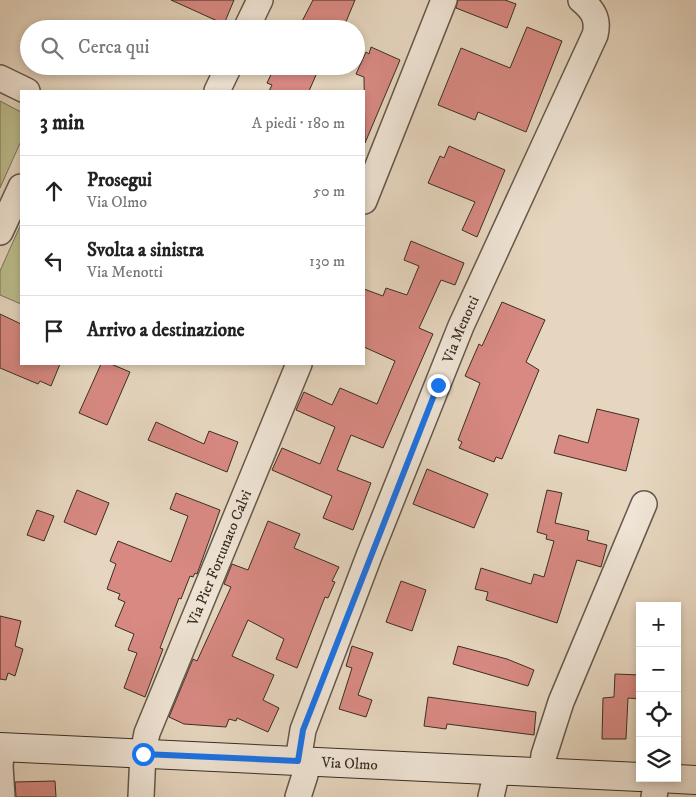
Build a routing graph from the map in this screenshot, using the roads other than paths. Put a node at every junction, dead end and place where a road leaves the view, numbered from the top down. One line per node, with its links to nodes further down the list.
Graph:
1 (260, 0): 4 (street)
2 (444, 0): 10 (street)
3 (588, 8): 16 (street, Via Menotti)
4 (250, 20)
5 (225, 75): 8 (street)
6 (0, 78): 7 (street)
7 (25, 90)
8 (217, 90)
9 (20, 189): 11 (street)
10 (365, 198)
11 (0, 232)
12 (299, 365): 15 (street, Via Pier Fortunato Calvi)
13 (644, 504): 18 (street)
14 (1, 747): 15 (street, Via Olmo); 23 (street, Via Olmo)
15 (143, 754): 16 (street, Via Olmo); 24 (street)
16 (302, 761): 17 (street, Via Olmo); 25 (street, Via Menotti)
17 (497, 771): 18 (street, Via Olmo); 26 (street)
18 (542, 773): 19 (street, Via Olmo)
19 (636, 777)
20 (681, 779): 21 (street)
21 (696, 780)
22 (657, 782): 27 (street)
23 (2, 797)
24 (141, 797)
25 (298, 797)
26 (491, 797)
27 (654, 797)

